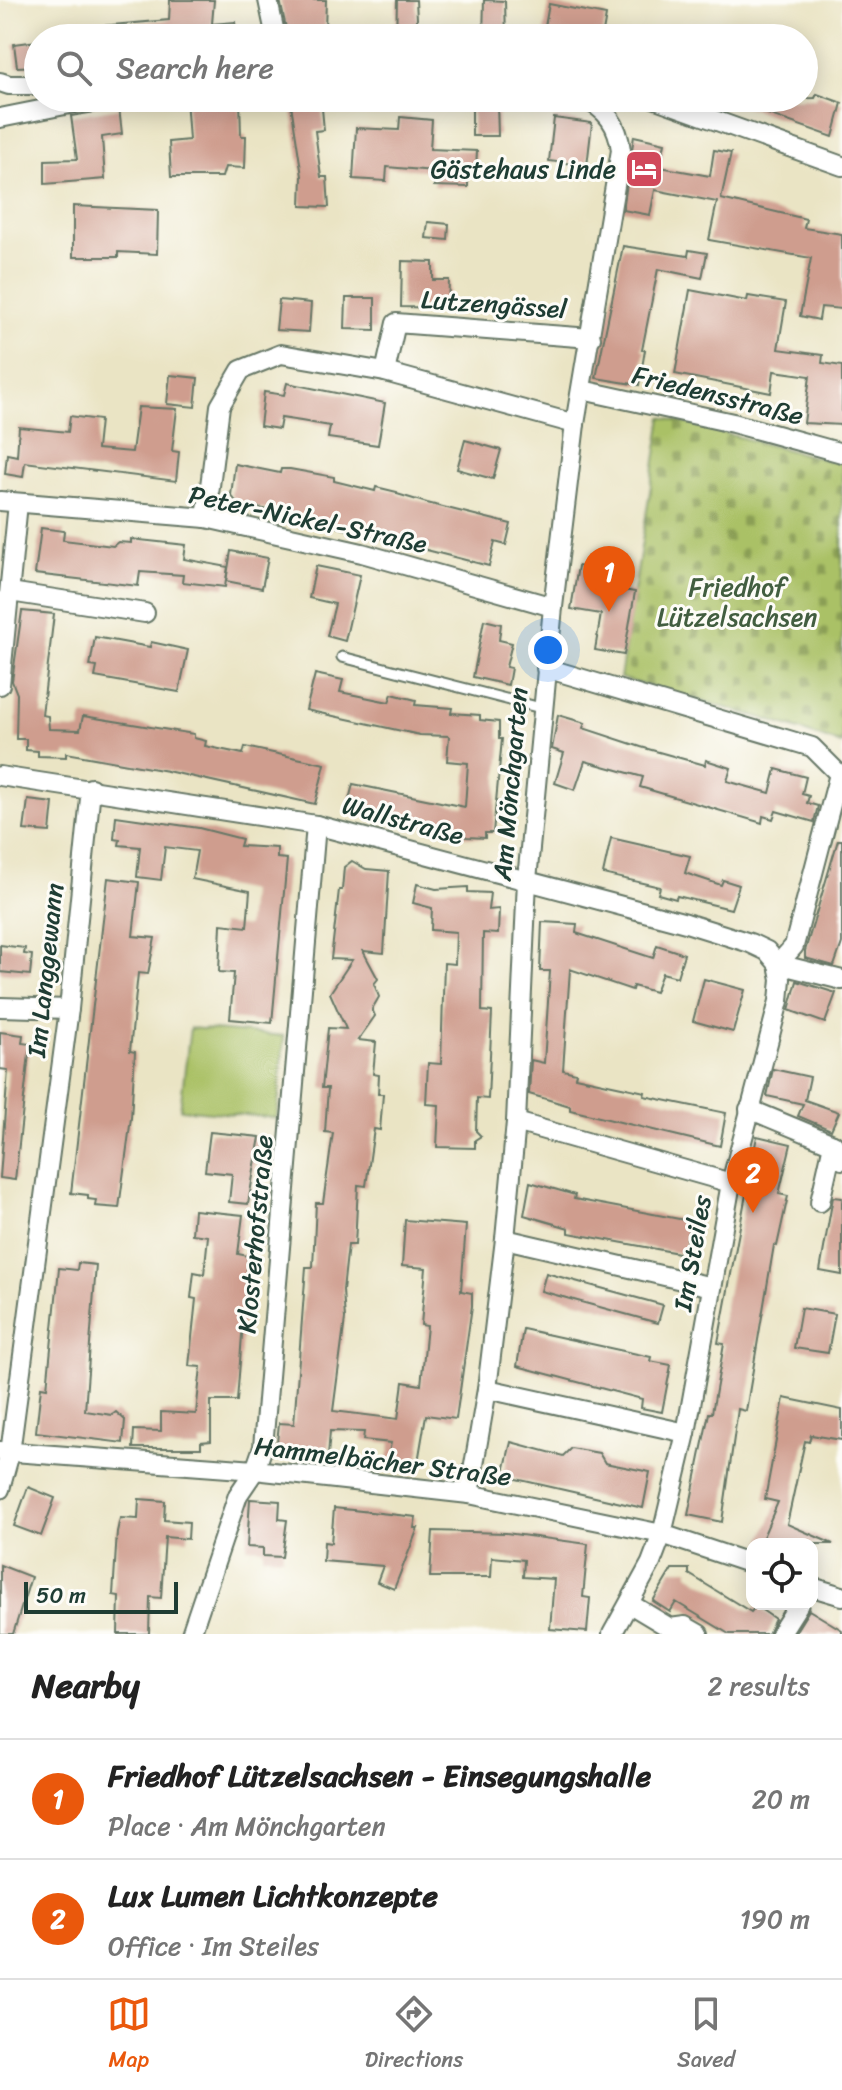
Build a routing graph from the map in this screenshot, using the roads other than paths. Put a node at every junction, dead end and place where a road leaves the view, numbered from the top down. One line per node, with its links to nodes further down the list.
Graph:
1 (268, 0): 2 (street)
2 (273, 24)
3 (0, 82): 4 (street)
4 (24, 85)
5 (30, 112): 8 (street)
6 (603, 112): 10 (street, Am Mönchgarten)
7 (692, 112): 9 (street)
8 (0, 118)
9 (842, 166)
10 (591, 338): 11 (street, Lutzengässel); 12 (street, Am Mönchgarten)
11 (385, 372): 13 (street); 16 (street)
12 (582, 390): 13 (street, Am Mönchgarten); 14 (street, Friedensstraße)
13 (575, 424): 18 (street, Am Mönchgarten)
14 (842, 453)
15 (9, 502): 16 (street, Peter-Nickel-Straße); 17 (street)
16 (206, 518): 18 (street, Peter-Nickel-Straße)
17 (10, 592): 19 (street); 22 (street)
18 (553, 607): 21 (street, Am Mönchgarten)
19 (145, 613)
20 (342, 657): 23 (lane)
21 (546, 668): 23 (street, Am Mönchgarten); 25 (street)
22 (0, 685)
23 (541, 708): 28 (street, Am Mönchgarten)
24 (0, 776): 26 (street, Wallstraße)
25 (840, 776): 29 (street)
26 (91, 788): 27 (street, Wallstraße); 32 (street, Im Langgewann)
27 (316, 825): 28 (street, Wallstraße); 43 (street, Klosterhofstraße)
28 (527, 880): 29 (street, Wallstraße); 34 (street, Am Mönchgarten)
29 (778, 964): 30 (street); 33 (street, Im Steiles)
30 (842, 980)
31 (0, 1007): 32 (street)
32 (69, 1009): 42 (street, Im Langgewann)
33 (749, 1109): 35 (street); 36 (street, Im Steiles)
34 (516, 1122): 36 (street); 38 (street, Am Mönchgarten)
35 (837, 1152): 37 (street)
36 (731, 1183): 39 (street, Im Steiles)
37 (820, 1202)
38 (505, 1239): 39 (street); 40 (street, Am Mönchgarten)
39 (712, 1287): 41 (street, Im Steiles)
40 (487, 1389): 41 (street); 45 (street, Am Mönchgarten)
41 (686, 1433): 46 (street, Im Steiles)
42 (5, 1452): 43 (street, Hammelbächer Straße); 44 (street, Im Langgewann)
43 (255, 1470): 45 (street, Hammelbächer Straße); 52 (street, Klosterhofstraße)
44 (0, 1489)
45 (469, 1494): 46 (street, Hammelbächer Straße)
46 (662, 1534): 47 (street, Hammelbächer Straße); 50 (street, Im Steiles)
47 (746, 1562)
48 (818, 1589): 49 (street)
49 (842, 1596)
50 (630, 1604): 53 (street, Im Steiles); 54 (street)
51 (795, 1610): 55 (street)
52 (191, 1634)
53 (612, 1634)
54 (699, 1634)
55 (780, 1634)

